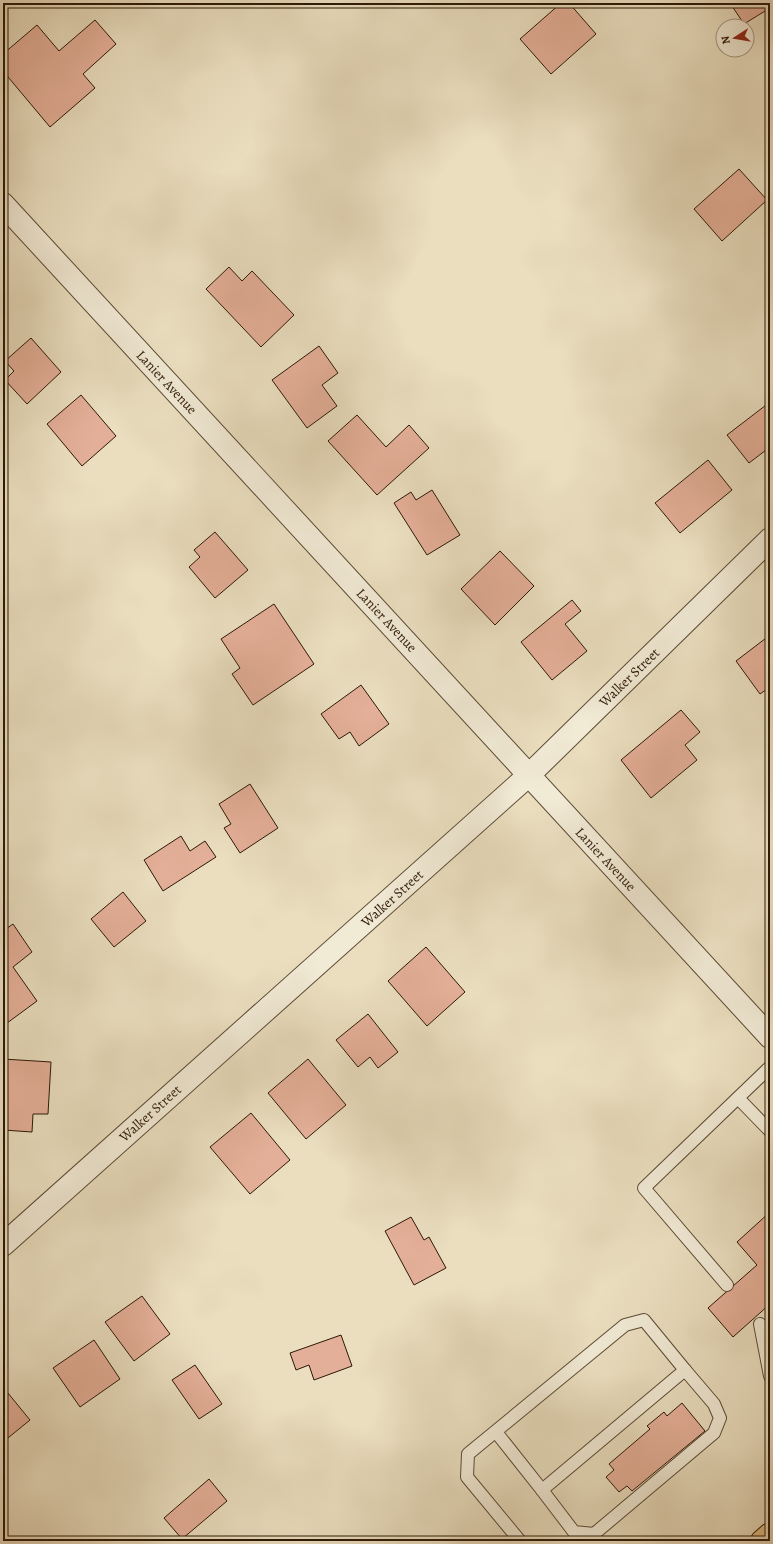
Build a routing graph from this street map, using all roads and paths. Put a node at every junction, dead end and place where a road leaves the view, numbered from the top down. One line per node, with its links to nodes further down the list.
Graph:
1 (3, 204): 3 (street, Lanier Avenue)
2 (770, 539): 3 (street, Walker Street)
3 (530, 775): 4 (street, Lanier Avenue); 8 (street, Walker Street)
4 (770, 1037)
5 (770, 1067): 6 (lane)
6 (738, 1098): 7 (lane); 9 (lane)
7 (770, 1131)
8 (3, 1245)
9 (727, 1285)
10 (760, 1324): 12 (lane)
11 (685, 1370): 13 (lane); 14 (lane); 14 (lane)
12 (770, 1376)
13 (496, 1432): 14 (lane); 16 (lane)
14 (542, 1490)
15 (770, 1534): 17 (highway)
16 (520, 1541)
17 (762, 1541)

